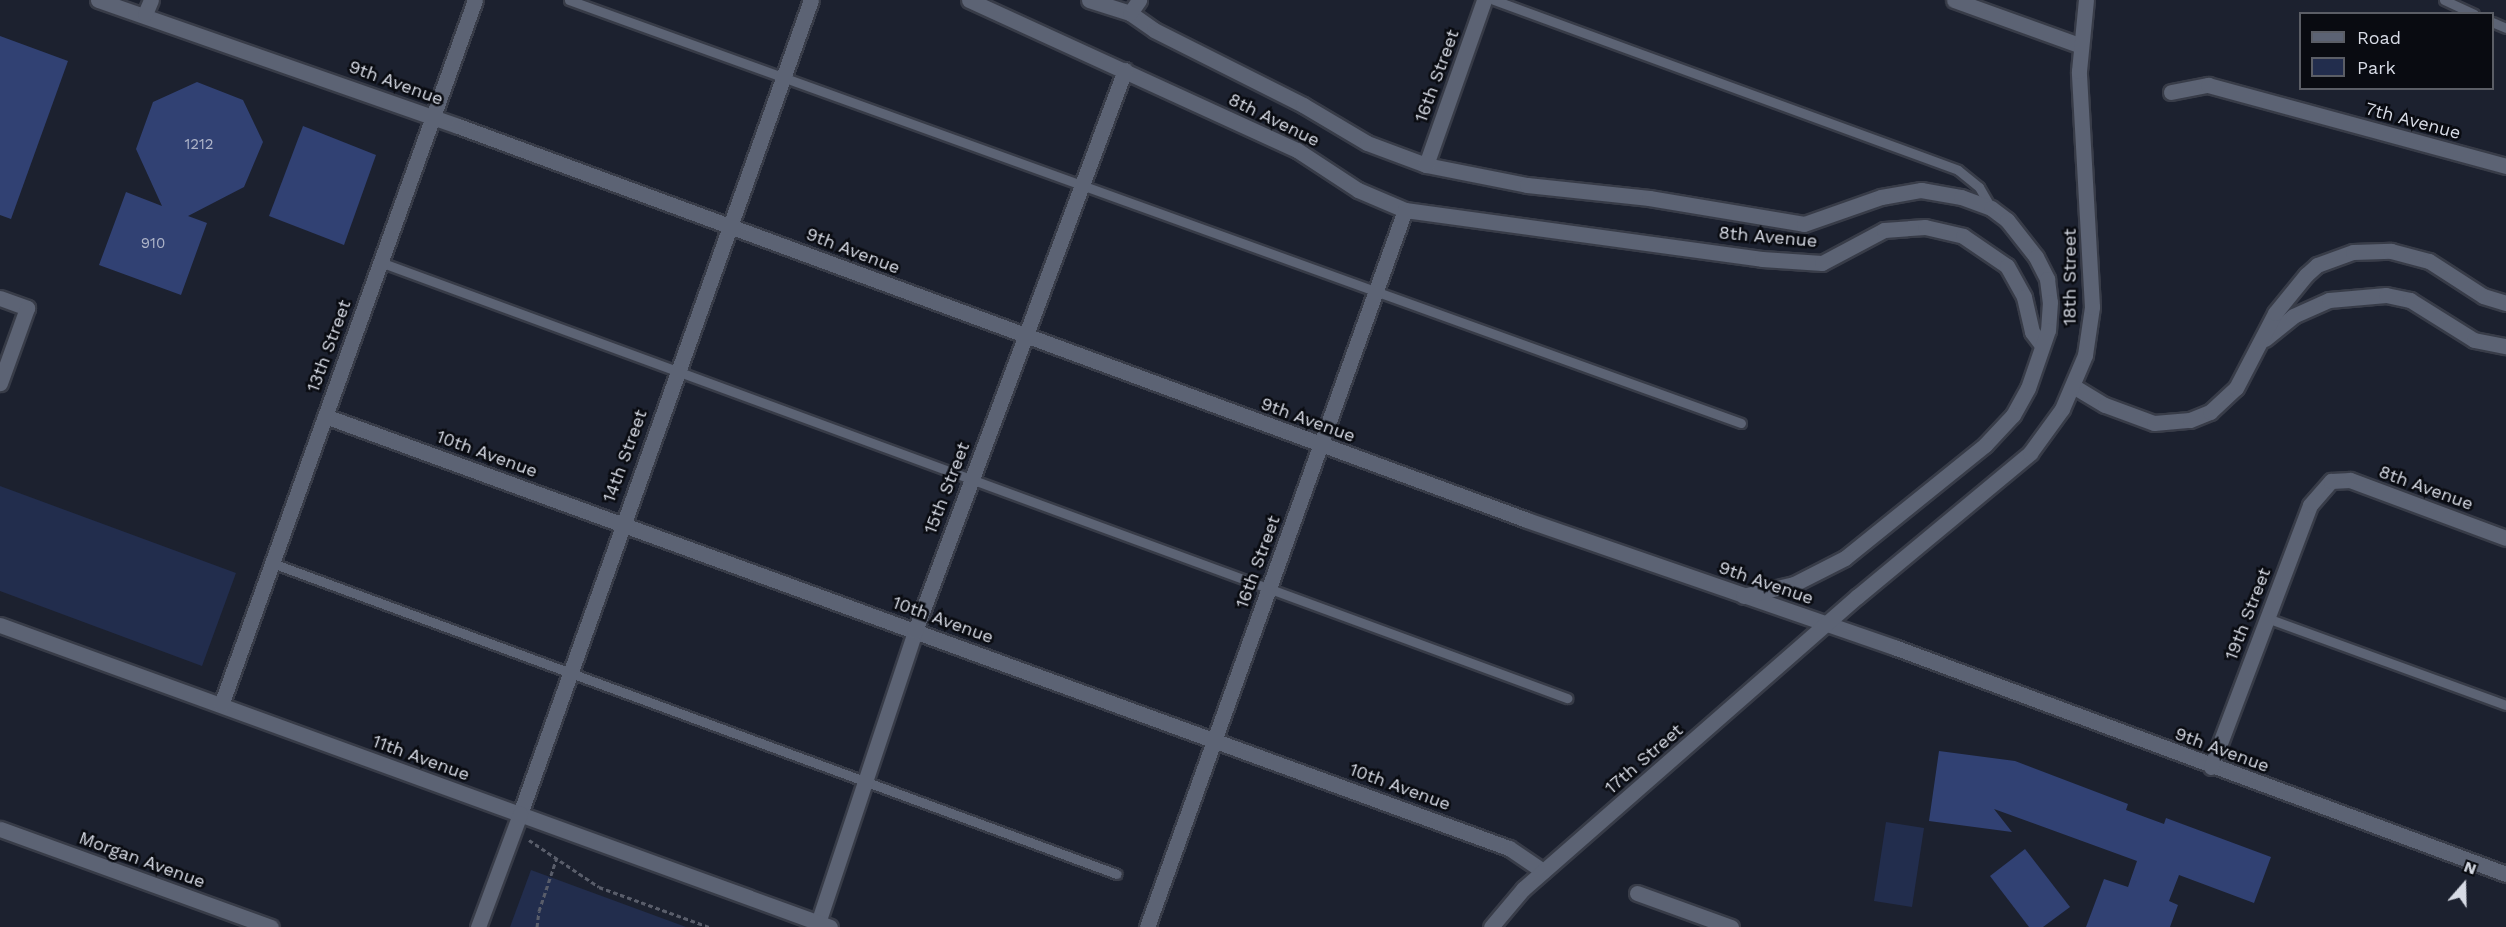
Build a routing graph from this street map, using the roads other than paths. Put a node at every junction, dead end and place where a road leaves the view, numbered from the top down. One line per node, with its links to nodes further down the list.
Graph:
1 (98, 0): 13 (street, 9th Avenue)
2 (475, 0): 19 (street, 13th Street)
3 (569, 0): 17 (lane)
4 (811, 0): 17 (street, 14th Street)
5 (969, 0): 16 (street, 8th Avenue)
6 (1089, 0): 12 (street, 8th Avenue)
7 (1484, 0): 20 (street, 16th Street)
8 (1494, 0): 23 (lane)
9 (1954, 0): 15 (street)
10 (2086, 0): 15 (street, 18th Street)
11 (2444, 0): 14 (lane)
12 (1135, 6): 20 (street, 8th Avenue)
13 (148, 7): 19 (street, 9th Avenue)
14 (2470, 12)
15 (2079, 45): 36 (street, 18th Street)
16 (1125, 70): 22 (street, 15th Street); 24 (street, 8th Avenue)
17 (783, 78): 22 (lane); 25 (street, 14th Street)
18 (2171, 92): 21 (street, 7th Avenue)
19 (433, 117): 25 (street, 9th Avenue); 26 (street, 13th Street)
20 (1426, 165): 23 (street, 8th Avenue)
21 (2506, 166)
22 (1081, 187): 27 (lane); 30 (street, 15th Street)
23 (1991, 208): 32 (street, 8th Avenue)
24 (1405, 210): 27 (street, 16th Street); 32 (street, 8th Avenue)
25 (730, 226): 30 (street, 9th Avenue); 34 (street, 14th Street)
26 (380, 262): 34 (lane); 37 (street, 13th Street)
27 (1376, 292): 38 (lane); 39 (street, 16th Street)
28 (0, 298): 35 (street)
29 (2506, 303): 31 (street)
30 (1025, 337): 39 (street, 9th Avenue); 40 (street, 15th Street)
31 (2263, 341): 33 (street); 36 (street)
32 (2041, 344): 46 (street)
33 (2506, 346)
34 (676, 374): 40 (lane); 42 (street, 14th Street)
35 (0, 383)
36 (2073, 387): 49 (street, 18th Street)
37 (325, 416): 42 (street, 10th Avenue); 44 (street, 13th Street)
38 (1741, 423)
39 (1320, 446): 45 (street, 16th Street); 46 (street, 9th Avenue)
40 (971, 480): 45 (lane); 50 (street, 15th Street)
41 (2331, 481): 43 (street, 8th Avenue); 47 (street, 19th Street)
42 (621, 523): 50 (street, 10th Avenue); 51 (street, 14th Street)
43 (2506, 538)
44 (272, 563): 51 (lane); 53 (street, 13th Street)
45 (1269, 588): 52 (lane); 55 (street, 16th Street)
46 (1743, 596): 49 (street, 9th Avenue)
47 (2267, 618): 54 (lane); 56 (street, 19th Street)
48 (0, 625): 53 (street, 11th Avenue)
49 (1827, 626): 56 (street, 9th Avenue); 60 (street, 17th Street)
50 (915, 631): 55 (street, 10th Avenue); 57 (street, 15th Street)
51 (570, 671): 57 (lane); 58 (street, 14th Street)
52 (1568, 698)
53 (221, 705): 58 (street, 11th Avenue)
54 (2506, 705)
55 (1214, 739): 60 (street, 10th Avenue); 67 (street, 16th Street)
56 (2211, 767): 62 (street, 9th Avenue)
57 (866, 779): 61 (lane); 64 (street, 15th Street)
58 (520, 814): 64 (street, 11th Avenue); 66 (street, 14th Street)
59 (0, 829): 65 (street, Morgan Avenue)
60 (1543, 871): 68 (street, 17th Street)
61 (1117, 874)
62 (2506, 874)
63 (1637, 893): 69 (street)
64 (824, 925)
65 (271, 927)
66 (478, 927)
67 (1146, 927)
68 (1491, 927)
69 (1731, 927)

